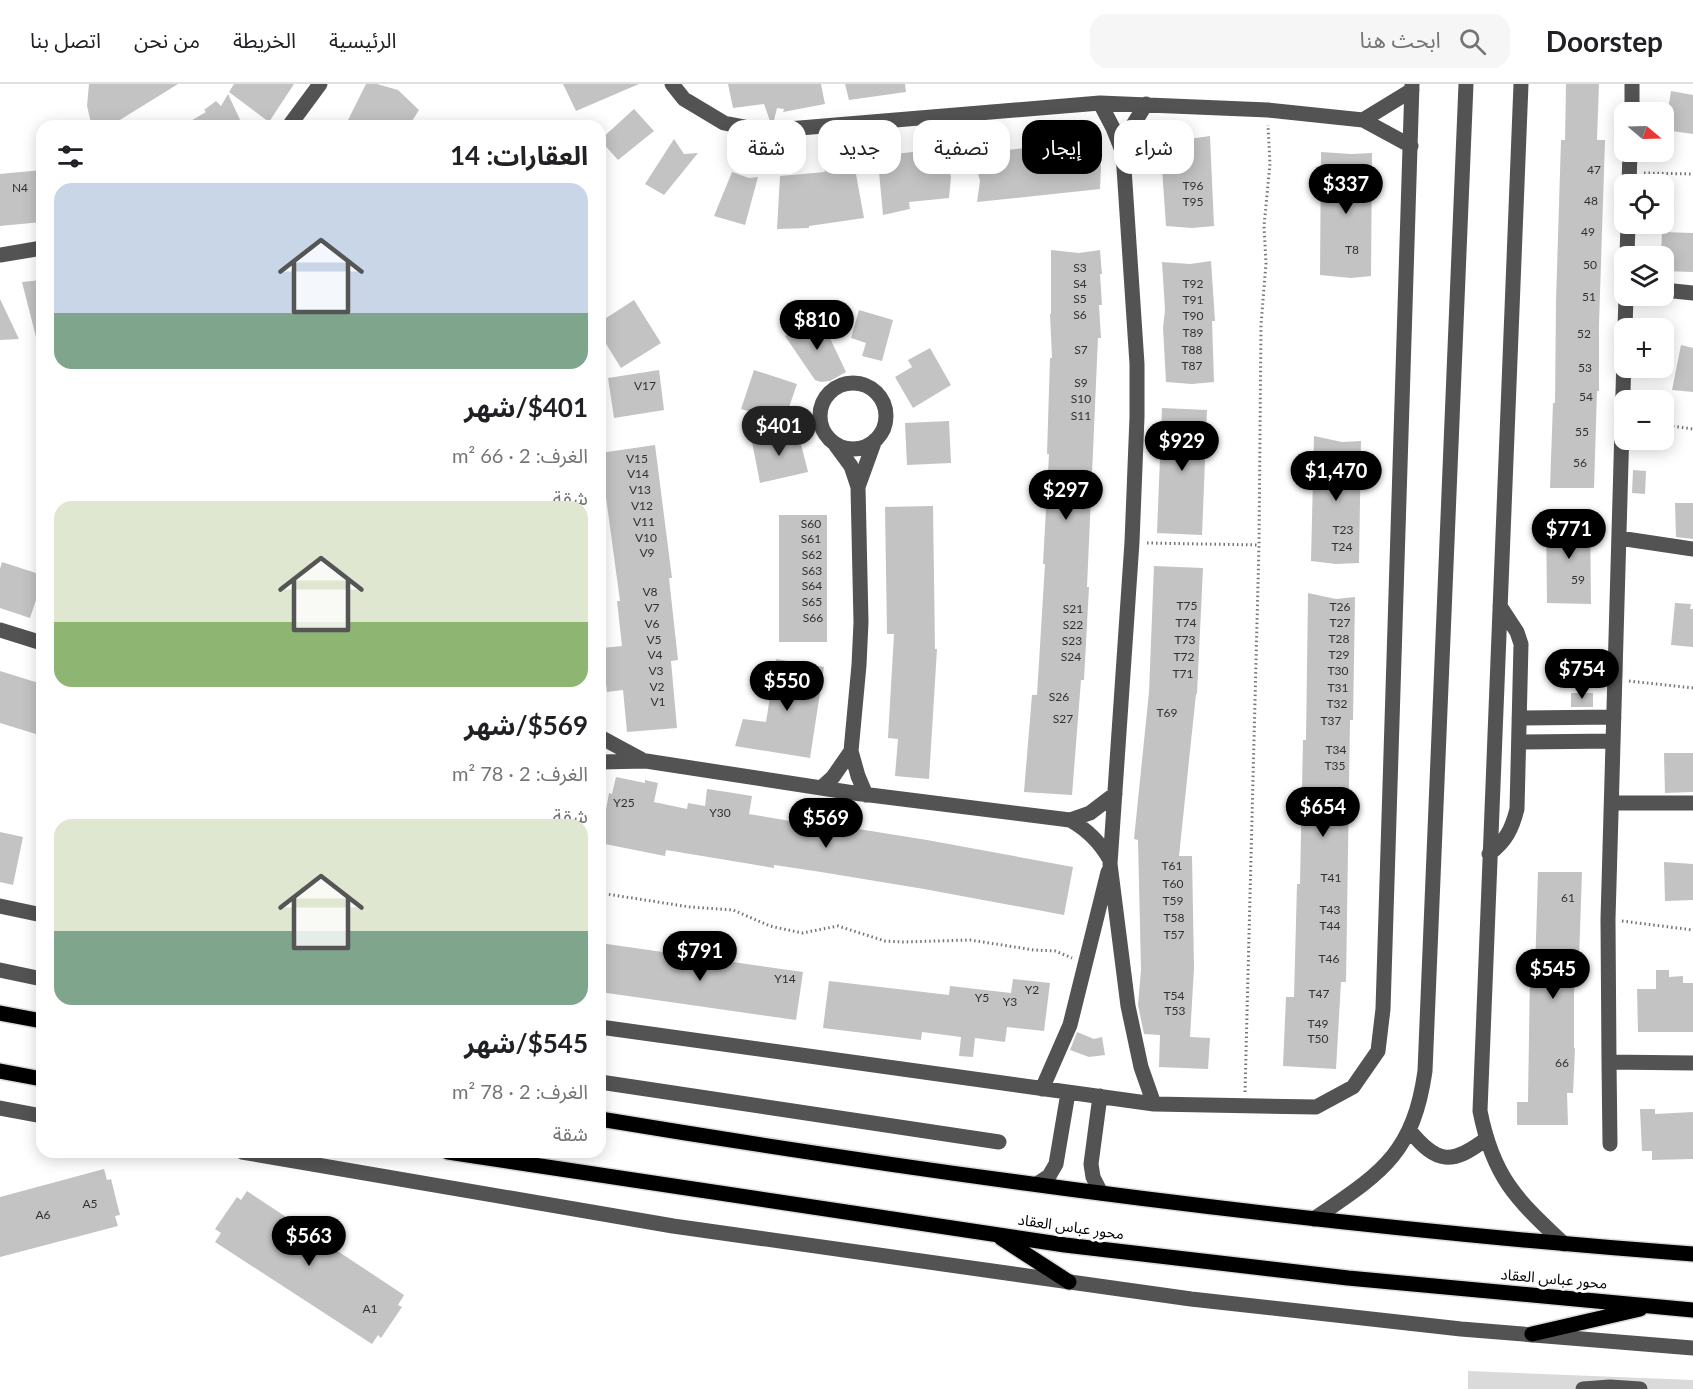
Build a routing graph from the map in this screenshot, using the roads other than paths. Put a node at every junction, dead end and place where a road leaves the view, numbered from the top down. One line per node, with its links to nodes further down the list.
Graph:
1 (320, 84): 10 (street)
2 (672, 84): 8 (street)
3 (1466, 84): 64 (street)
4 (1521, 84): 26 (street)
5 (1632, 84): 7 (street)
6 (1412, 87): 12 (street); 14 (street)
7 (1632, 102)
8 (1100, 103): 9 (street); 13 (street)
9 (1146, 104): 11 (street); 12 (street)
10 (293, 120)
11 (1135, 120)
12 (1363, 120): 14 (street)
13 (1114, 130)
14 (1411, 146): 60 (street)
15 (1124, 174): 38 (street)
16 (36, 249): 17 (street)
17 (0, 255)
18 (1674, 291): 19 (street)
19 (1693, 293)
20 (1623, 378): 24 (street)
21 (876, 439): 22 (street); 22 (street); 23 (street)
22 (834, 443): 23 (street)
23 (858, 488): 34 (street)
24 (1619, 538): 25 (street); 29 (street)
25 (1693, 549)
26 (1500, 606): 30 (street); 43 (street)
27 (0, 630): 28 (street)
28 (36, 641)
29 (1614, 717): 30 (street); 32 (street)
30 (1519, 718): 33 (street)
31 (606, 740): 35 (street)
32 (1613, 741): 33 (street); 40 (street)
33 (1519, 742): 43 (street)
34 (851, 752): 37 (street); 39 (street)
35 (646, 761): 36 (street); 37 (street)
36 (606, 762)
37 (821, 788): 39 (street)
38 (1115, 794): 42 (street); 44 (street)
39 (866, 795): 42 (street)
40 (1611, 803): 41 (street); 52 (street)
41 (1693, 803)
42 (1070, 820): 44 (street)
43 (1489, 854): 65 (street)
44 (1110, 862): 57 (street); 60 (street)
45 (0, 906): 46 (street)
46 (36, 914)
47 (0, 970): 48 (street)
48 (36, 978)
49 (0, 1013): 50 (main road)
50 (36, 1020)
51 (606, 1028): 57 (street)
52 (1610, 1062): 53 (street); 67 (street)
53 (1693, 1063)
54 (0, 1071): 55 (main road)
55 (36, 1078)
56 (606, 1083): 66 (street)
57 (1042, 1089): 58 (street)
58 (1068, 1093): 59 (street); 70 (street)
59 (1100, 1096): 60 (street); 71 (street)
60 (1154, 1104)
61 (0, 1108): 62 (street)
62 (36, 1115)
63 (606, 1120): 70 (main road)
64 (1410, 1131): 65 (street); 72 (street)
65 (1486, 1139): 74 (street)
66 (999, 1142)
67 (1610, 1144)
68 (277, 1158): 76 (street)
69 (488, 1158): 73 (main road, محور عباس العقاد)
70 (1037, 1184): 71 (main road)
71 (1101, 1193): 72 (main road)
72 (1314, 1220): 74 (main road)
73 (996, 1234): 76 (main road); 77 (main road, محور عباس العقاد)
74 (1563, 1244): 75 (main road)
75 (1693, 1254)
76 (1069, 1282): 79 (street)
77 (1653, 1306): 78 (main road, محور عباس العقاد); 79 (main road)
78 (1693, 1310)
79 (1532, 1334): 80 (street)
80 (1693, 1348)
81 (1582, 1389): 82 (street)
82 (1640, 1389)

